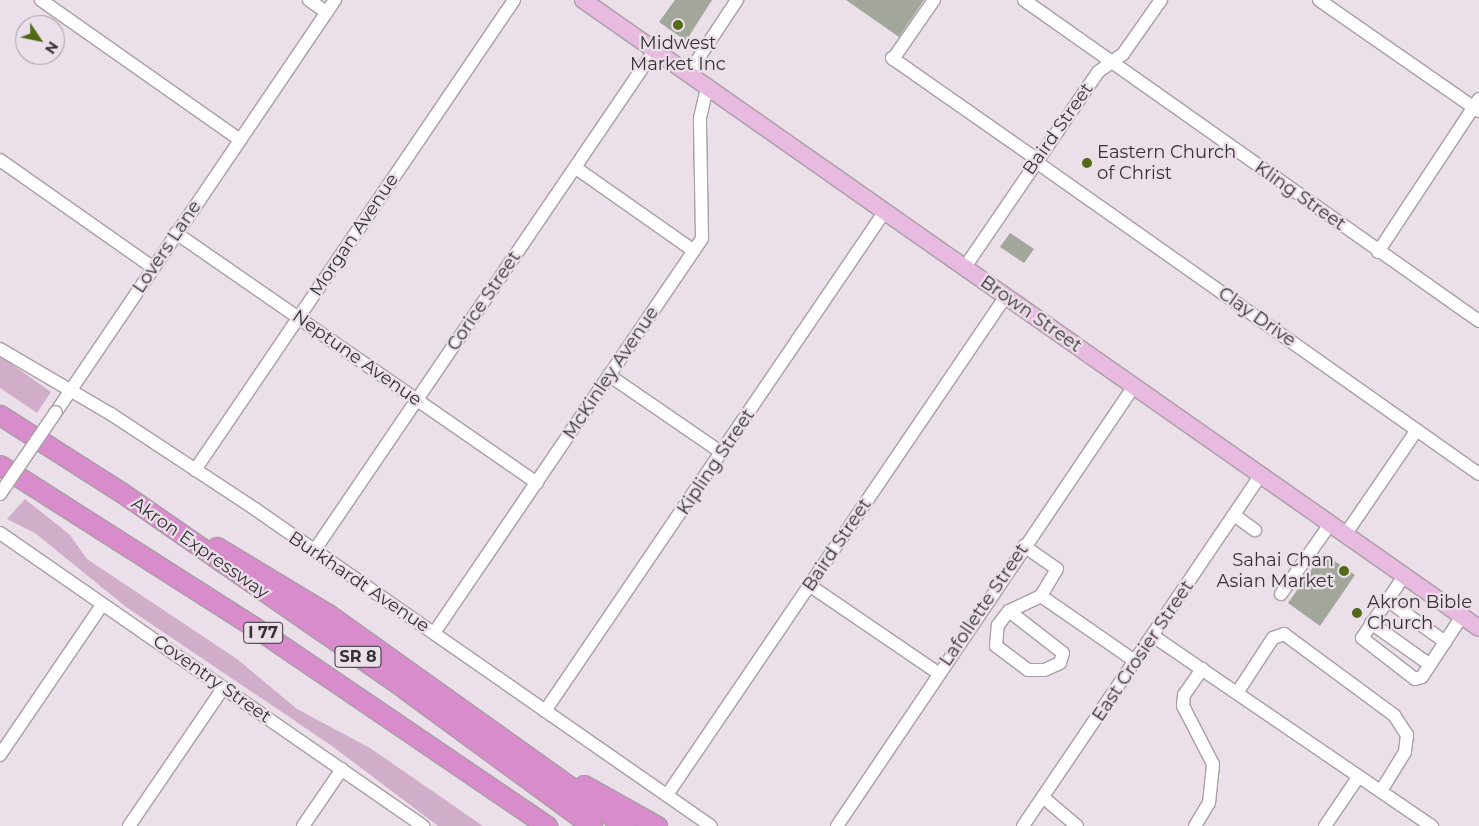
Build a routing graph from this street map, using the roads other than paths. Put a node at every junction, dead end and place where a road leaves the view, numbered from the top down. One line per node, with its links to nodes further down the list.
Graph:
1 (41, 0): 17 (street)
2 (309, 0): 11 (street)
3 (334, 0): 11 (street, Lovers Lane)
4 (514, 0): 28 (street, Morgan Avenue)
5 (583, 0): 12 (main road, Brown Street)
6 (737, 0): 14 (street)
7 (934, 0): 19 (street, Clay Drive)
8 (1024, 0): 13 (street, Kling Street)
9 (1161, 0): 13 (street, Baird Street)
10 (1319, 0): 16 (street)
11 (326, 12): 17 (street, Lovers Lane)
12 (654, 51): 14 (main road, Brown Street); 20 (street, Corice Street)
13 (1112, 62): 19 (street, Baird Street); 24 (street, Kling Street)
14 (688, 74): 15 (main road, Brown Street)
15 (707, 87): 21 (main road, Brown Street); 23 (street, McKinley Avenue)
16 (1477, 106): 24 (street)
17 (239, 139): 22 (street, Lovers Lane)
18 (0, 160): 25 (street)
19 (1036, 160): 26 (street, Baird Street); 36 (street, Clay Drive)
20 (576, 168): 23 (street); 34 (street, Corice Street)
21 (884, 211): 26 (main road, Brown Street); 37 (street, Kipling Street)
22 (176, 233): 25 (street, Lovers Lane); 28 (street, Neptune Avenue)
23 (694, 250): 31 (street, McKinley Avenue)
24 (1378, 252): 29 (street, Kling Street)
25 (152, 267): 33 (street, Lovers Lane)
26 (965, 267): 27 (main road, Brown Street)
27 (1006, 296): 32 (main road, Brown Street); 53 (street, Baird Street)
28 (298, 317): 34 (street, Neptune Avenue); 39 (street, Morgan Avenue)
29 (1479, 321)
30 (0, 349): 33 (street, Burkhardt Avenue)
31 (610, 376): 37 (street); 42 (street, McKinley Avenue)
32 (1134, 386): 41 (main road, Brown Street); 50 (street, Lafollette Street)
33 (70, 392): 39 (street, Burkhardt Avenue); 44 (street, Lovers Lane, bridge)
34 (417, 400): 42 (street, Neptune Avenue); 51 (street, Corice Street)
35 (0, 415): 43 (highway, Akron Expressway)
36 (1417, 430): 40 (street, Clay Drive); 49 (street)
37 (722, 453): 71 (street, Kipling Street)
38 (0, 465): 79 (highway, Akron Expressway / I 77)
39 (197, 471): 51 (street, Burkhardt Avenue)
40 (1479, 474)
41 (1262, 475): 45 (street, East Crosier Street); 46 (main road, Brown Street)
42 (537, 483): 62 (street, McKinley Avenue)
43 (121, 492): 73 (highway); 85 (highway, Akron Expressway / SR 8)
44 (0, 494)
45 (1234, 516): 47 (street); 63 (street, East Crosier Street)
46 (1330, 524): 49 (main road, Brown Street); 54 (street)
47 (1255, 530)
48 (0, 532): 57 (street, Coventry Street)
49 (1346, 535): 52 (main road, Brown Street)
50 (1024, 546): 55 (street); 68 (street, Lafollette Street)
51 (314, 551): 62 (street, Burkhardt Avenue)
52 (1404, 576): 56 (street); 59 (main road, Brown Street)
53 (809, 585): 68 (street); 77 (street, Baird Street)
54 (1282, 594)
55 (1041, 596): 58 (street); 65 (street)
56 (1387, 600): 60 (street); 64 (street)
57 (102, 605): 69 (street, Coventry Street); 72 (street)
58 (1009, 611): 58 (street)
59 (1462, 616): 61 (main road, Brown Street); 64 (street)
60 (1371, 623): 66 (street); 66 (street)
61 (1479, 628)
62 (434, 633): 71 (street, Burkhardt Avenue)
63 (1152, 636): 65 (street, East Crosier Street); 67 (street)
64 (1445, 642): 66 (street)
65 (1135, 661): 78 (street, East Crosier Street)
66 (1430, 665)
67 (1202, 669): 70 (street); 92 (street)
68 (938, 673): 89 (street, Lafollette Street)
69 (224, 688): 74 (street, Coventry Street); 80 (street)
70 (1237, 693): 75 (street); 76 (street)
71 (545, 712): 77 (street, Burkhardt Avenue)
72 (0, 755)
73 (538, 764): 86 (highway); 87 (highway)
74 (342, 769): 81 (street); 82 (street, Coventry Street)
75 (1359, 776): 76 (street); 93 (street)
76 (1381, 791): 94 (street)
77 (667, 794): 88 (street, Burkhardt Avenue)
78 (1044, 798): 90 (street, East Crosier Street); 91 (street)
79 (521, 808): 83 (highway, I 77); 84 (highway, Akron Expressway)
80 (129, 826)
81 (303, 826)
82 (423, 826)
83 (542, 826)
84 (547, 826)
85 (592, 826)
86 (625, 826)
87 (657, 826)
88 (711, 826)
89 (837, 826)
90 (1023, 826)
91 (1077, 826)
92 (1195, 826)
93 (1324, 826)
94 (1432, 826)

